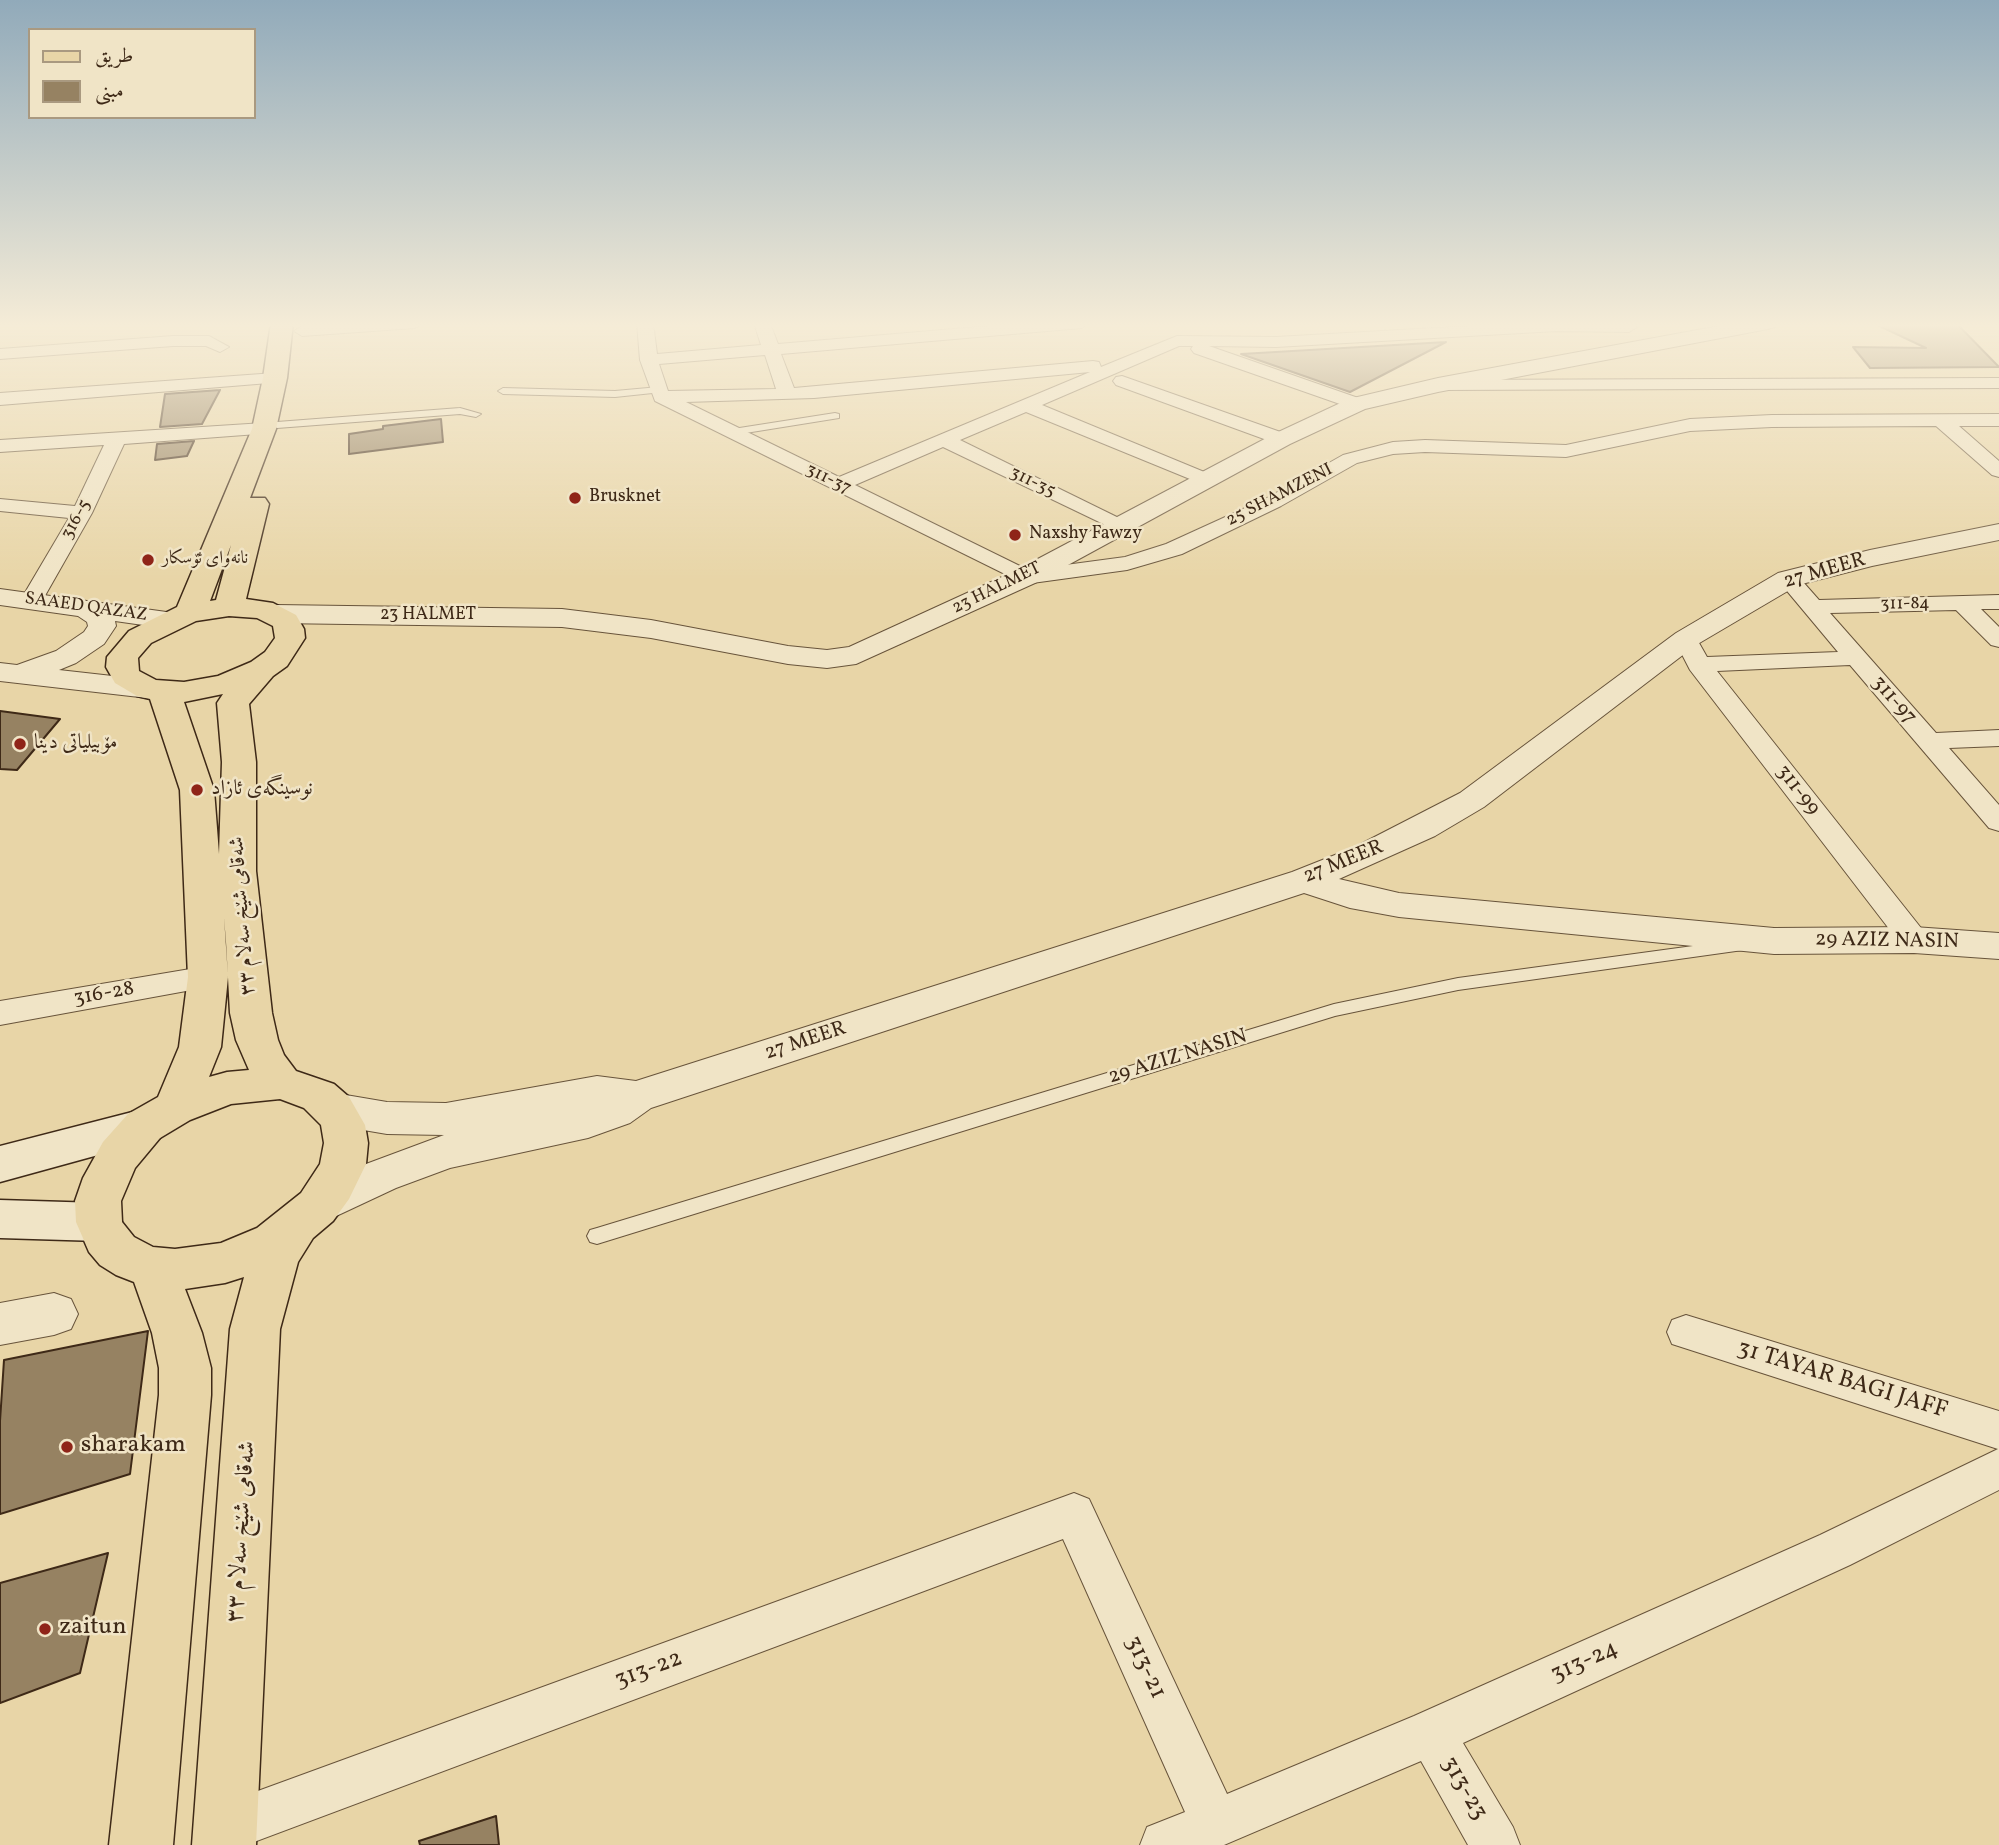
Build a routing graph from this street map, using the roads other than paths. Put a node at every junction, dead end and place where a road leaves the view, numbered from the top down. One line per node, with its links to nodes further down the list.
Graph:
1 (272, 409): 12 (main road)
2 (274, 409): 12 (main road)
3 (689, 409): 13 (street, 311-37)
4 (1016, 409): 16 (street)
5 (1036, 409): 19 (street)
6 (1203, 409): 15 (street)
7 (1346, 409): 15 (street, 23 HALMET)
8 (476, 414): 12 (lane)
9 (835, 416): 13 (lane)
10 (1999, 420): 11 (street, 25 SHAMZENI)
11 (1943, 422): 18 (street); 25 (street, 25 SHAMZENI)
12 (270, 427): 14 (street); 31 (main road); 35 (main road)
13 (733, 432): 20 (street, 311-37)
14 (118, 437): 17 (street); 22 (street, 316-5)
15 (1282, 439): 19 (street, 23 HALMET)
16 (944, 440): 20 (street); 23 (street, 311-35)
17 (0, 446)
18 (1999, 471)
19 (1207, 480): 23 (street, 23 HALMET)
20 (838, 485): 25 (street, 311-37)
21 (0, 505): 22 (street)
22 (82, 513): 28 (street, 316-5)
23 (1120, 526): 25 (street, 23 HALMET)
24 (1999, 532): 26 (street, 27 MEER)
25 (1025, 577): 34 (street, 23 HALMET)
26 (1788, 579): 32 (street, 311-97); 37 (street, 27 MEER)
27 (0, 597): 28 (street, SAAED QAZAZ)
28 (31, 601): 33 (street, SAAED QAZAZ)
29 (1999, 601): 30 (street, 311-84)
30 (1962, 603): 32 (street, 311-84); 36 (street)
31 (229, 607): 34 (main road); 35 (main road)
32 (1812, 607): 38 (street, 311-97)
33 (85, 608): 35 (street, SAAED QAZAZ); 40 (street)
34 (276, 614): 39 (main road, شەقامی شێخ سەلام ٣٣)
35 (181, 616): 41 (main road)
36 (1999, 640)
37 (1692, 652): 38 (street); 45 (street, 27 MEER); 46 (street, 311-99)
38 (1856, 658): 43 (street, 311-97)
39 (262, 669): 41 (main road, شەقامی شێخ سەلام ٣٣); 51 (main road, شەقامی شێخ سەلام ٣٣)
40 (10, 673): 41 (street)
41 (156, 690): 49 (main road, شەقامی شێخ سەلام ٣٣)
42 (1999, 738): 43 (street)
43 (1928, 741): 44 (street, 311-97)
44 (1999, 822)
45 (1305, 880): 47 (street, 29 AZIZ NASIN); 52 (street, 27 MEER)
46 (1914, 940): 47 (street, 29 AZIZ NASIN); 48 (street, 29 AZIZ NASIN)
47 (1774, 941): 59 (lane, 29 AZIZ NASIN)
48 (1999, 946)
49 (208, 977): 50 (street, 316-28); 54 (main road, شەقامی شێخ سەلام ٣٣)
50 (0, 1013)
51 (281, 1083): 53 (main road, شەقامی شێخ سەلام ٣٣); 54 (main road, شەقامی شێخ سەلام ٣٣)
52 (636, 1097): 53 (street, 27 MEER); 56 (street, 27 MEER)
53 (334, 1108): 56 (main road, شەقامی شێخ سەلام ٣٣)
54 (159, 1117): 55 (main road); 58 (main road, شەقامی شێخ سەلام ٣٣)
55 (0, 1164)
56 (306, 1217): 60 (main road, شەقامی شێخ سەلام ٣٣); 69 (main road, شەقامی شێخ سەلام ٣٣)
57 (0, 1219): 58 (main road)
58 (99, 1222): 60 (main road, شەقامی شێخ سەلام ٣٣)
59 (597, 1236)
60 (153, 1268): 70 (main road)
61 (54, 1314): 62 (street)
62 (0, 1324)
63 (1686, 1332): 64 (street, 31 TAYAR BAGI JAFF)
64 (1999, 1430)
65 (1999, 1468): 67 (street, 313-24)
66 (1074, 1514): 68 (street, 313-21); 69 (street, 313-22)
67 (1431, 1733): 68 (street, 313-24); 72 (street, 313-23)
68 (1215, 1823): 71 (street, 313-24)
69 (224, 1837)
70 (141, 1845)
71 (1165, 1845)
72 (1495, 1845)

